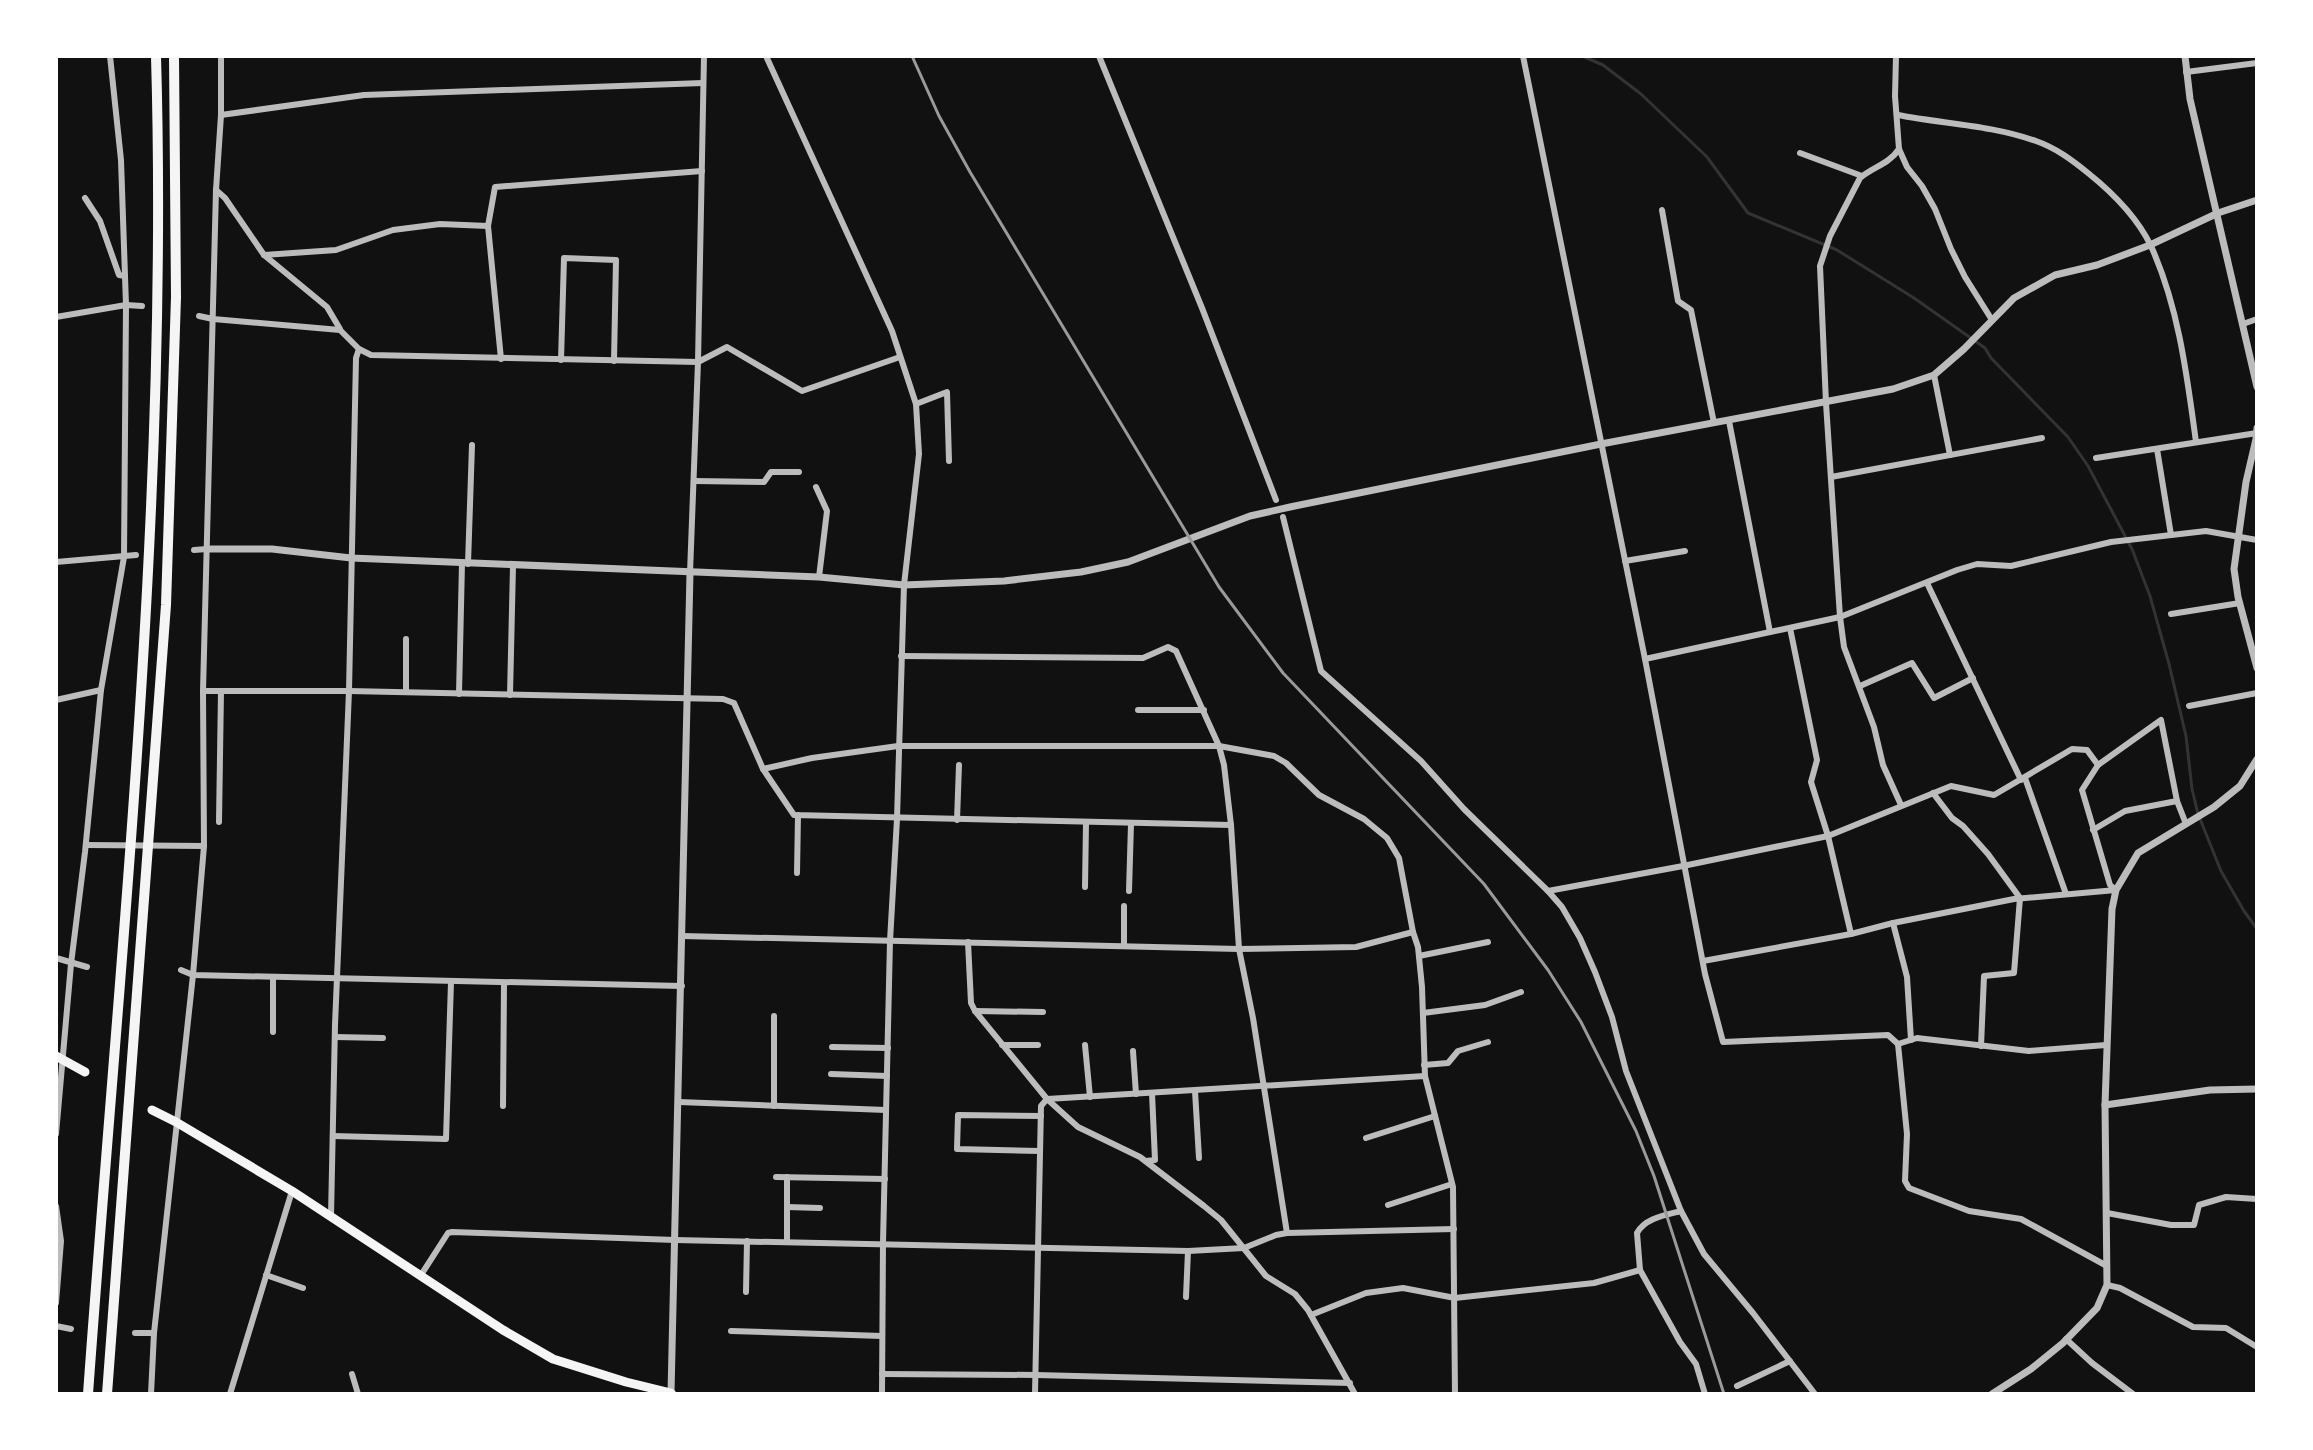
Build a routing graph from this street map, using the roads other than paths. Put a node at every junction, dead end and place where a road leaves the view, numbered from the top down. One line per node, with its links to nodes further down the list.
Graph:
1 (110, 56): 28 (street)
2 (156, 56): 253 (highway)
3 (174, 56): 254 (highway)
4 (221, 56): 14 (street)
5 (704, 56): 13 (street)
6 (766, 56): 39 (street)
7 (1099, 56): 63 (street)
8 (1523, 56): 53 (street)
9 (1896, 56): 15 (street)
10 (2185, 56): 12 (street)
11 (2257, 63): 12 (street)
12 (2186, 72): 24 (street)
13 (703, 83): 14 (street); 18 (street)
14 (221, 115): 20 (street)
15 (1898, 115): 16 (street); 26 (street)
16 (1899, 149): 19 (street); 35 (street)
17 (1800, 153): 19 (street)
18 (702, 171): 25 (street); 43 (street)
19 (1862, 176): 46 (street)
20 (216, 190): 27 (street); 33 (street)
21 (85, 198): 28 (street)
22 (2257, 200): 24 (street)
23 (1662, 210): 49 (street)
24 (2218, 213): 26 (street); 36 (street)
25 (488, 226): 27 (street); 40 (street)
26 (2150, 245): 35 (street); 52 (street)
27 (264, 255): 37 (street)
28 (125, 276): 29 (street)
29 (126, 305): 30 (street); 32 (street); 72 (street)
30 (142, 306)
31 (199, 316): 33 (street)
32 (56, 317)
33 (213, 319): 37 (street); 68 (street)
34 (2257, 319): 36 (street)
35 (1992, 320): 44 (street)
36 (2243, 324): 45 (street)
37 (340, 330): 38 (street)
38 (359, 349): 40 (street); 73 (street)
39 (900, 357): 43 (street); 47 (street)
40 (501, 359): 41 (street)
41 (561, 360): 42 (street); 42 (street)
42 (614, 361): 43 (street)
43 (698, 362): 61 (street)
44 (1934, 375): 46 (street); 56 (street)
45 (2257, 387)
46 (1826, 403): 48 (street); 60 (street)
47 (916, 404): 58 (street); 81 (street)
48 (1729, 421): 49 (street); 86 (street)
49 (1714, 423): 53 (street)
50 (2257, 435): 52 (street); 66 (street)
51 (2042, 438): 56 (street)
52 (2196, 442): 55 (street)
53 (1601, 444): 74 (street); 81 (street)
54 (472, 445): 76 (street)
55 (2157, 449): 57 (street); 65 (street)
56 (1950, 455): 60 (street)
57 (2096, 458)
58 (949, 461)
59 (799, 472): 61 (street)
60 (1831, 477): 84 (street)
61 (694, 481): 78 (street)
62 (816, 487): 79 (street)
63 (1276, 500)
64 (1283, 517): 134 (street)
65 (2171, 535): 66 (street); 80 (street)
66 (2238, 537): 67 (street); 82 (street)
67 (2257, 540)
68 (207, 549): 69 (street); 73 (street); 95 (street)
69 (194, 550)
70 (1685, 551): 74 (street)
71 (136, 555): 72 (street)
72 (124, 557): 75 (street); 94 (street)
73 (351, 558): 76 (street); 97 (street)
74 (1625, 561): 90 (street)
75 (56, 562)
76 (465, 563): 77 (street); 100 (street)
77 (513, 566): 78 (street); 101 (street)
78 (690, 573): 79 (street); 102 (street)
79 (819, 577): 81 (street)
80 (1927, 583): 84 (street); 92 (street)
81 (904, 585): 89 (street)
82 (2240, 603): 83 (street); 88 (street)
83 (2171, 614)
84 (1840, 617): 85 (street); 93 (street)
85 (1790, 628): 86 (street); 126 (street)
86 (1770, 632): 90 (street)
87 (406, 639): 98 (street)
88 (2254, 641): 91 (street)
89 (901, 656): 106 (street); 107 (street)
90 (1645, 659): 129 (street)
91 (2257, 668)
92 (1973, 678): 93 (street); 113 (street)
93 (1860, 686): 116 (street)
94 (101, 690): 103 (street); 127 (street)
95 (203, 691): 96 (street); 128 (street)
96 (221, 691): 97 (street); 120 (street)
97 (349, 691): 98 (street); 155 (street)
98 (406, 692): 100 (street)
99 (2257, 693): 104 (street)
100 (459, 694): 101 (street)
101 (510, 695): 102 (street)
102 (689, 699): 112 (street); 141 (street)
103 (56, 700)
104 (2189, 706)
105 (1138, 710): 106 (street)
106 (1204, 710): 108 (street)
107 (898, 746): 108 (street); 112 (street); 118 (street)
108 (1219, 746): 124 (street); 139 (street)
109 (2257, 759): 122 (street)
110 (959, 765): 119 (street)
111 (2098, 765): 113 (street); 115 (street); 125 (street)
112 (763, 769): 117 (street)
113 (2023, 779): 114 (street); 135 (street)
114 (1933, 793): 116 (street); 136 (street)
115 (2177, 801): 122 (street); 125 (street)
116 (1901, 805): 126 (street)
117 (798, 815): 118 (street); 130 (street)
118 (897, 819): 119 (street); 142 (street)
119 (957, 820): 121 (street)
120 (219, 822)
121 (1086, 823): 123 (street); 131 (street)
122 (2187, 823): 132 (street)
123 (1131, 824): 124 (street); 133 (street)
124 (1231, 825): 146 (street)
125 (2093, 830): 132 (street)
126 (1828, 836): 129 (street); 140 (street)
127 (86, 845): 128 (street); 150 (street)
128 (204, 846): 153 (street)
129 (1683, 866): 134 (street); 149 (street)
130 (797, 873)
131 (1085, 887)
132 (2116, 890): 135 (street); 173 (street)
133 (1129, 891)
134 (1548, 891): 216 (street)
135 (2066, 894): 136 (street)
136 (2020, 898): 138 (street); 174 (street)
137 (1124, 906): 145 (street)
138 (1893, 923): 140 (street); 167 (street)
139 (1413, 932): 146 (street); 147 (street)
140 (1851, 934): 149 (street)
141 (682, 936): 142 (street); 158 (street)
142 (890, 941): 143 (street); 176 (street)
143 (968, 942): 145 (street); 160 (street)
144 (1488, 942): 147 (street)
145 (1124, 946): 146 (street)
146 (1239, 949): 184 (street)
147 (1419, 956): 162 (street)
148 (56, 958): 150 (street)
149 (1703, 961): 169 (street)
150 (71, 964): 151 (street); 178 (street)
151 (87, 967)
152 (181, 970): 153 (street)
153 (193, 975): 154 (street); 199 (street)
154 (273, 978): 155 (street); 164 (street)
155 (338, 979): 156 (street); 165 (street)
156 (451, 982): 157 (street); 201 (street)
157 (504, 983): 158 (street); 193 (street)
158 (682, 986): 191 (street)
159 (1521, 992): 162 (street)
160 (975, 1011): 161 (street); 170 (street)
161 (1043, 1012)
162 (1423, 1013): 179 (street)
163 (774, 1016): 194 (street)
164 (273, 1032)
165 (335, 1037): 166 (street); 201 (street)
166 (383, 1038)
167 (1911, 1040): 169 (street); 174 (street)
168 (1488, 1042): 179 (street)
169 (1898, 1044): 228 (street)
170 (1002, 1045): 171 (street); 190 (street)
171 (1038, 1045)
172 (1085, 1045): 189 (street)
173 (2106, 1045): 174 (street); 192 (street)
174 (1981, 1046)
175 (832, 1047): 176 (street)
176 (888, 1048): 182 (street)
177 (1133, 1051): 188 (street)
178 (59, 1058): 180 (main road); 200 (street)
179 (1424, 1065): 183 (street)
180 (85, 1072)
181 (831, 1074): 182 (street)
182 (887, 1076): 196 (street)
183 (1425, 1076): 184 (street); 198 (street)
184 (1263, 1087): 186 (street); 220 (street)
185 (2257, 1089): 192 (street)
186 (1195, 1091): 187 (street); 204 (street)
187 (1152, 1093): 188 (street); 205 (street)
188 (1136, 1094): 189 (street)
189 (1090, 1097): 190 (street)
190 (1047, 1099): 197 (street); 205 (street)
191 (679, 1102): 194 (street); 221 (street)
192 (2105, 1105): 217 (street)
193 (503, 1106)
194 (774, 1106): 196 (street)
195 (152, 1110): 199 (main road)
196 (886, 1110): 208 (street)
197 (1041, 1116): 203 (street); 203 (street)
198 (1435, 1116): 202 (street); 209 (street)
199 (176, 1122): 210 (main road); 243 (street)
200 (56, 1134)
201 (333, 1136): 218 (street)
202 (1366, 1138)
203 (1040, 1151): 225 (street)
204 (1199, 1158)
205 (1144, 1161): 226 (street)
206 (776, 1177): 207 (street)
207 (787, 1177): 208 (street); 214 (street)
208 (885, 1179): 224 (street)
209 (1452, 1184): 212 (street); 219 (street)
210 (292, 1191): 218 (main road); 230 (street)
211 (2257, 1199): 217 (street)
212 (1388, 1205)
213 (56, 1206): 237 (street)
214 (787, 1207): 215 (street); 223 (street)
215 (820, 1208)
216 (1681, 1211): 229 (street); 247 (street)
217 (2107, 1213): 228 (street)
218 (331, 1216): 231 (main road)
219 (1454, 1229): 220 (street); 236 (street)
220 (1287, 1233): 226 (street)
221 (675, 1240): 222 (street); 231 (street); 258 (street)
222 (747, 1241): 223 (street); 234 (street)
223 (787, 1242): 224 (street)
224 (883, 1243): 225 (street); 244 (street)
225 (1038, 1247): 227 (street); 250 (street)
226 (1244, 1248): 227 (street); 238 (street)
227 (1188, 1251): 235 (street)
228 (2107, 1266): 232 (street)
229 (1640, 1270): 236 (street); 263 (street)
230 (266, 1275): 233 (street); 256 (street)
231 (421, 1275): 258 (main road)
232 (2107, 1285): 245 (street); 246 (street)
233 (303, 1288)
234 (746, 1292)
235 (1186, 1297)
236 (1455, 1298): 238 (street); 262 (street)
237 (56, 1303)
238 (1311, 1315): 251 (street)
239 (56, 1326): 240 (street)
240 (71, 1329)
241 (731, 1331): 244 (street)
242 (135, 1333): 243 (street)
243 (154, 1333): 255 (street)
244 (882, 1336): 249 (street)
245 (2066, 1339): 265 (street); 266 (street)
246 (2257, 1347)
247 (1790, 1361): 252 (street); 264 (street)
248 (352, 1374): 257 (street)
249 (882, 1374): 250 (street); 259 (street)
250 (1036, 1375): 251 (street); 260 (street)
251 (1350, 1383): 261 (street)
252 (1737, 1386)
253 (88, 1394)
254 (107, 1394)
255 (151, 1394)
256 (230, 1394)
257 (358, 1394)
258 (671, 1394)
259 (882, 1394)
260 (1035, 1394)
261 (1355, 1394)
262 (1455, 1394)
263 (1705, 1394)
264 (1815, 1394)
265 (1992, 1394)
266 (2133, 1394)

